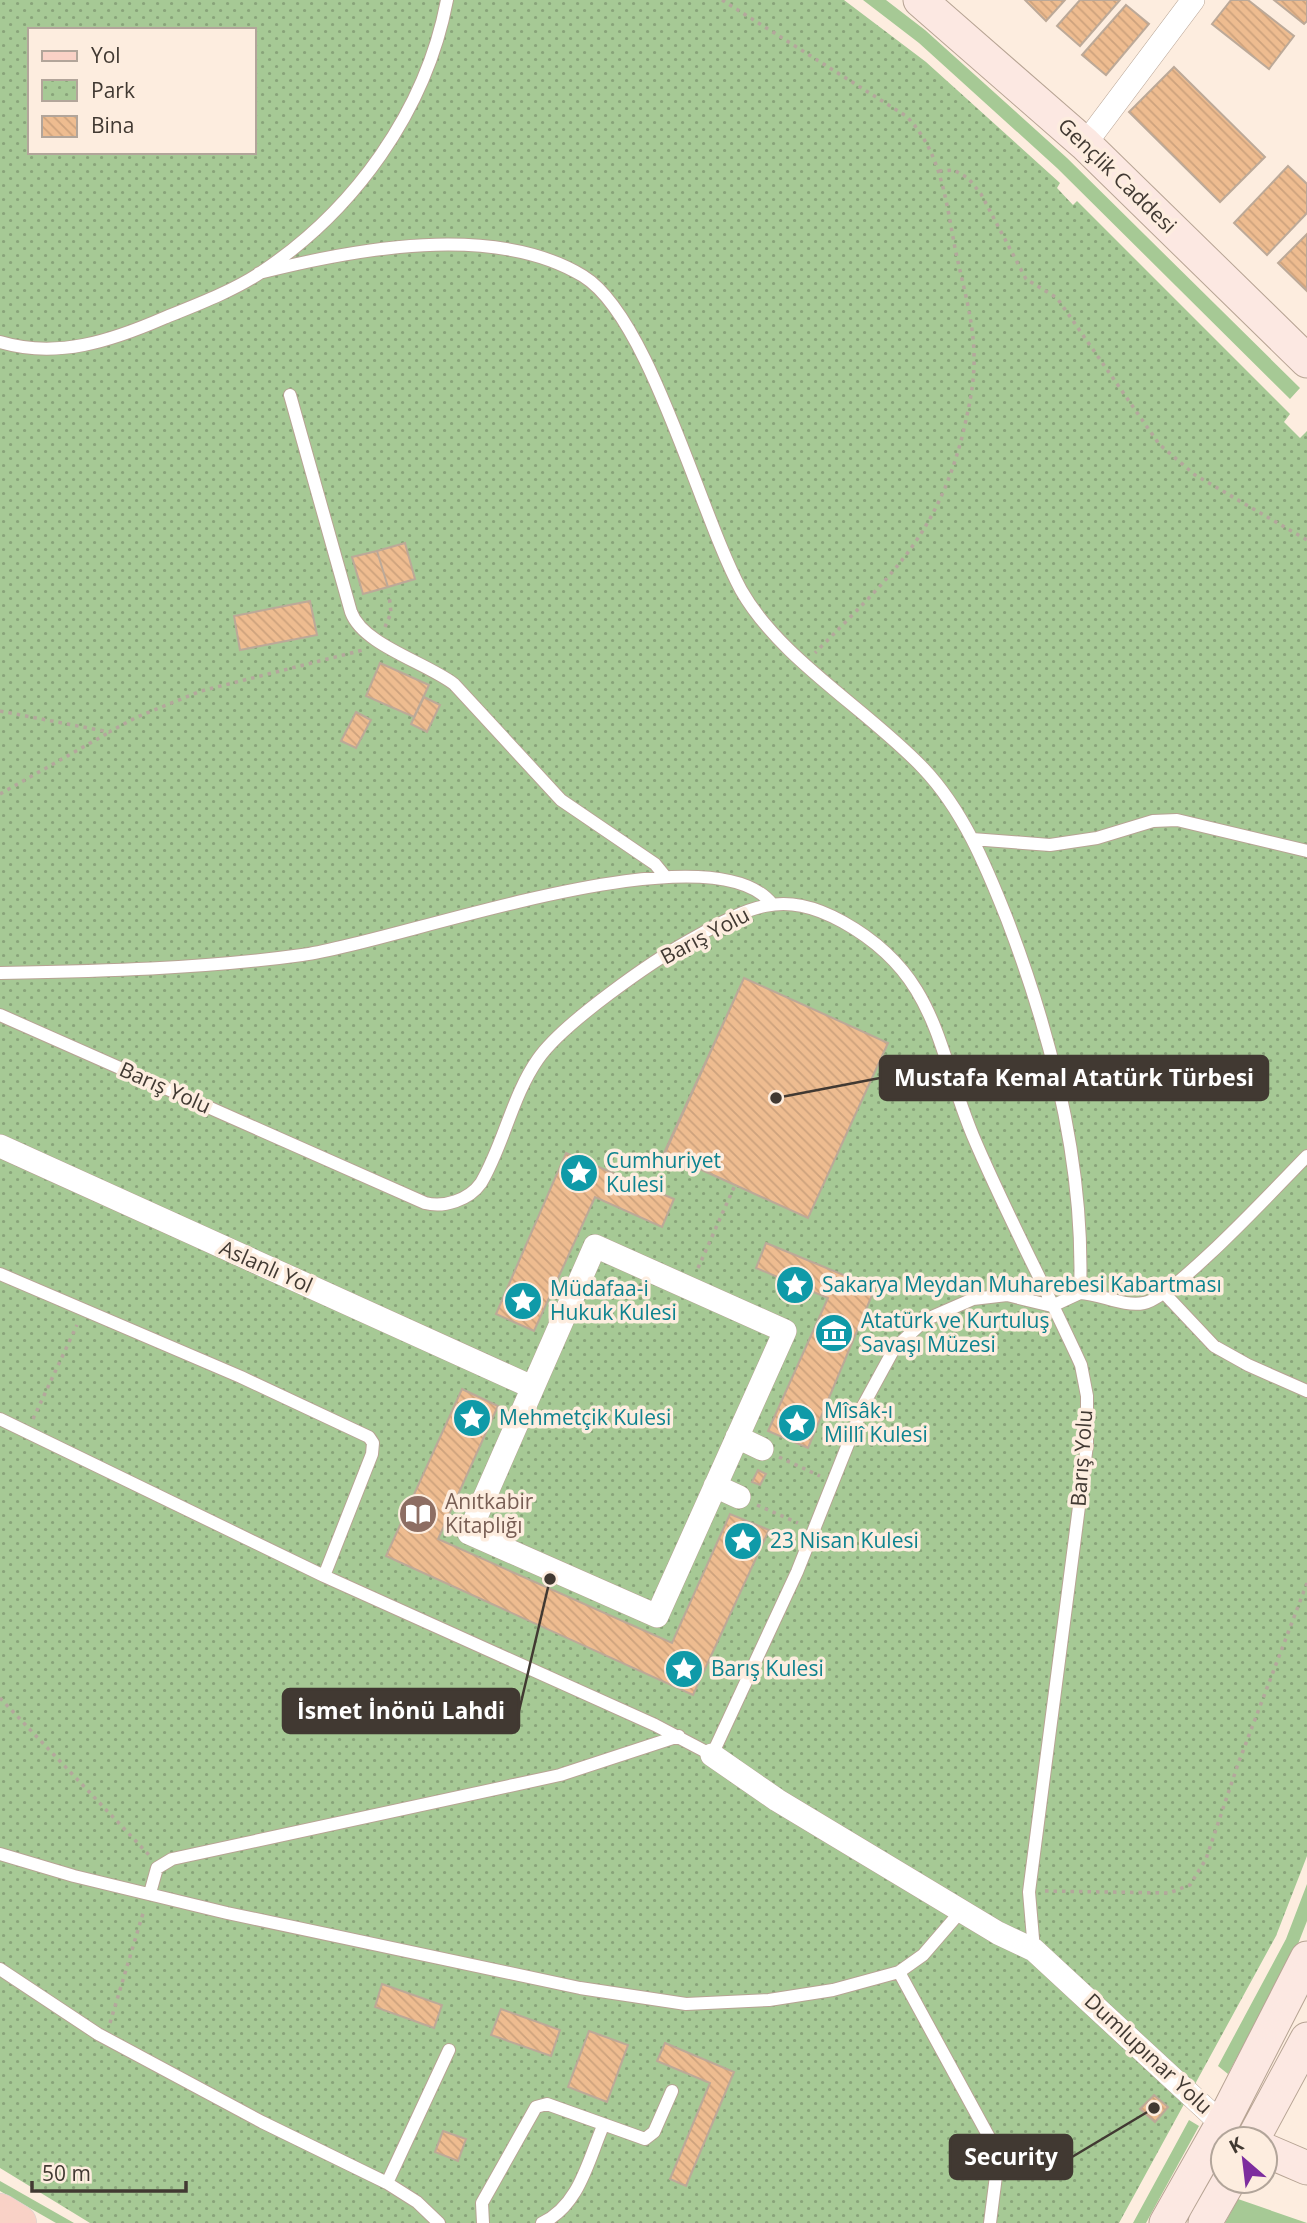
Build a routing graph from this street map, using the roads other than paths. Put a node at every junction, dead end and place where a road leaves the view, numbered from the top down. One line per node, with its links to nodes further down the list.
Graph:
1 (447, 0): 5 (lane)
2 (919, 0): 4 (main road, Gençlik Caddesi)
3 (1193, 0): 4 (street)
4 (1086, 144): 7 (main road, Gençlik Caddesi)
5 (259, 273): 6 (lane); 9 (lane)
6 (0, 342)
7 (1307, 361)
8 (290, 395): 11 (lane)
9 (972, 839): 10 (lane); 18 (lane)
10 (1307, 851)
11 (664, 875): 12 (lane); 13 (lane)
12 (772, 904): 14 (lane, Barış Yolu); 20 (lane, Barış Yolu)
13 (0, 973)
14 (0, 1015)
15 (0, 1146): 21 (street, Aslanlı Yol)
16 (1307, 1156): 19 (lane)
17 (0, 1274): 28 (lane)
18 (1080, 1293): 19 (lane); 20 (lane)
19 (1164, 1293): 22 (lane)
20 (1052, 1306): 30 (lane); 34 (lane, Barış Yolu)
21 (533, 1387): 24 (street); 26 (street)
22 (1307, 1391)
23 (0, 1419): 28 (lane)
24 (737, 1437): 25 (street); 26 (street)
25 (762, 1449)
26 (715, 1486): 27 (street)
27 (739, 1497)
28 (324, 1576): 29 (lane)
29 (679, 1736): 30 (lane); 32 (lane)
30 (712, 1755): 33 (street, Dumlupınar Yolu)
31 (0, 1854): 32 (lane)
32 (150, 1893): 37 (lane)
33 (961, 1911): 34 (street, Dumlupınar Yolu); 37 (lane)
34 (1034, 1950): 41 (street, Dumlupınar Yolu)
35 (1307, 1958): 42 (main road)
36 (0, 1969): 48 (lane)
37 (899, 1972): 55 (lane)
38 (1307, 2039): 43 (main road)
39 (449, 2050): 48 (lane)
40 (672, 2091): 44 (lane)
41 (1226, 2125)
42 (1236, 2125)
43 (1261, 2125)
44 (603, 2126): 53 (lane); 54 (lane)
45 (1279, 2156): 47 (main road)
46 (1209, 2164): 56 (main road)
47 (1307, 2168)
48 (387, 2183): 52 (lane)
49 (1221, 2195): 57 (main road)
50 (0, 2212): 51 (main road)
51 (18, 2223)
52 (439, 2223)
53 (483, 2223)
54 (542, 2223)
55 (990, 2223)
56 (1166, 2223)
57 (1205, 2223)

